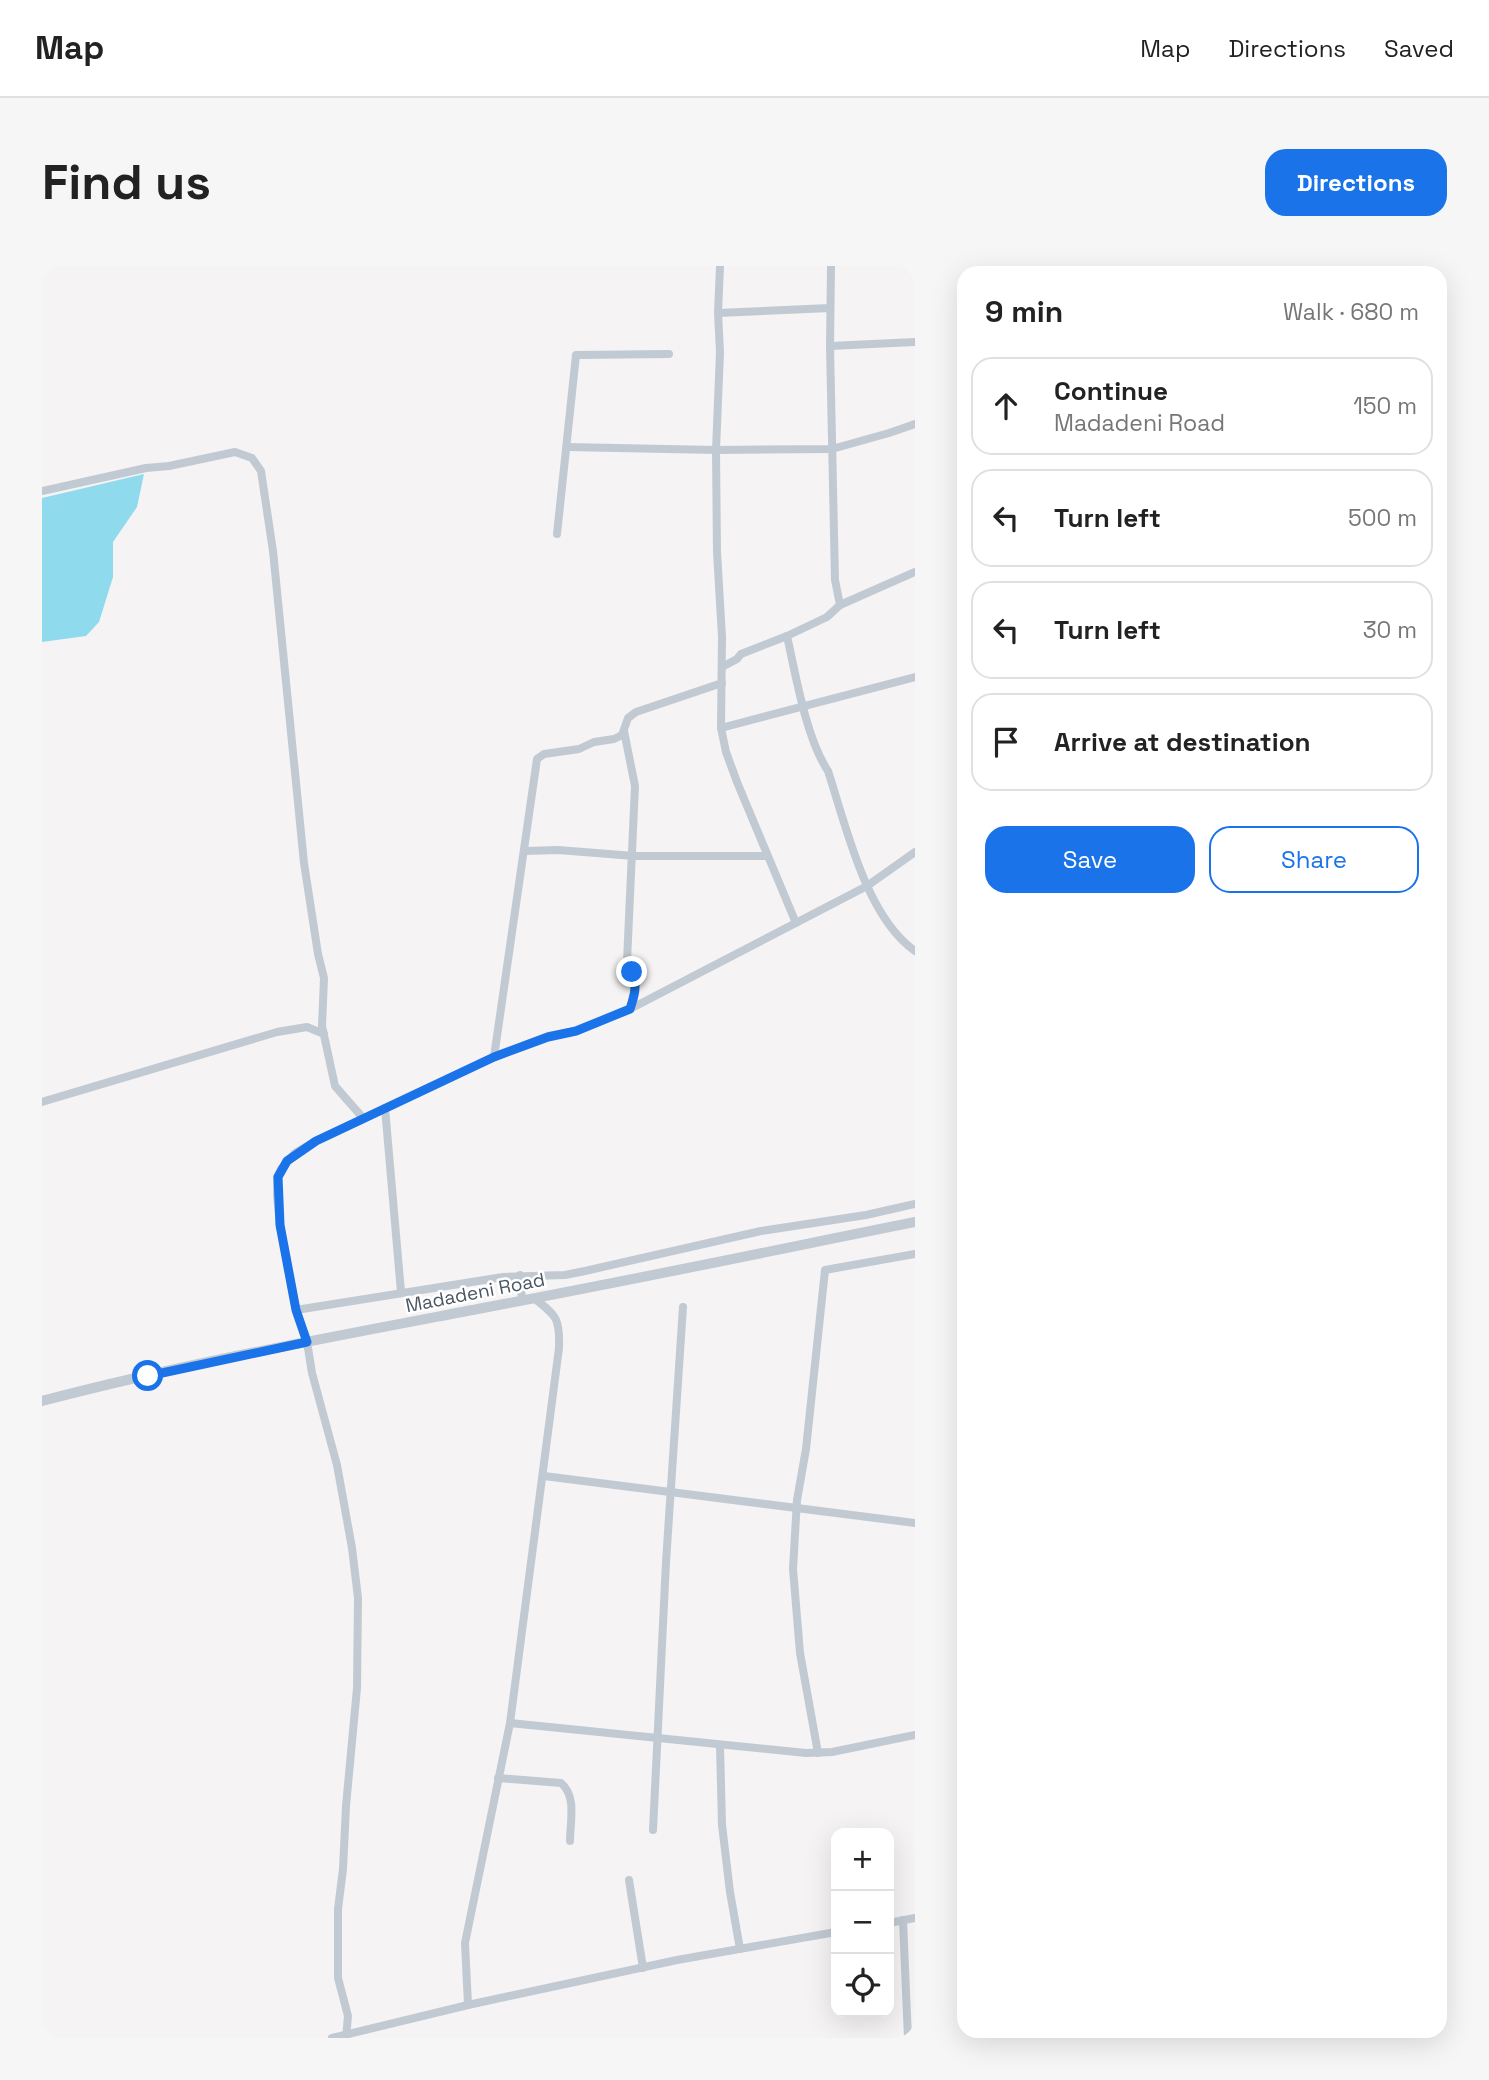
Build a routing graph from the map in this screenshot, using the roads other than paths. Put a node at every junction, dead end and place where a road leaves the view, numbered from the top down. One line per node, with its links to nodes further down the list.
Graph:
1 (720, 266): 4 (street)
2 (831, 266): 3 (street)
3 (830, 308): 4 (street); 6 (street)
4 (718, 313): 11 (street)
5 (915, 342): 6 (street)
6 (830, 346): 10 (street)
7 (669, 354): 9 (street)
8 (915, 424): 10 (street)
9 (567, 447): 11 (street); 13 (street)
10 (832, 449): 11 (street); 15 (street)
11 (716, 450): 17 (street)
12 (42, 491): 33 (street)
13 (557, 534)
14 (915, 572): 15 (street)
15 (840, 605): 16 (street)
16 (787, 636): 17 (street); 20 (street)
17 (722, 667): 19 (street)
18 (915, 677): 20 (street)
19 (722, 683): 21 (street); 22 (street)
20 (804, 708): 21 (street); 27 (street)
21 (721, 728): 26 (street)
22 (624, 731): 23 (street); 25 (street)
23 (524, 851): 25 (street); 34 (street)
24 (915, 852): 27 (street)
25 (634, 856): 26 (street); 32 (street)
26 (768, 856): 28 (street)
27 (867, 886): 28 (street); 30 (street)
28 (796, 923): 32 (street)
29 (915, 937): 30 (street)
30 (904, 943): 31 (street)
31 (915, 951)
32 (630, 1009): 34 (street)
33 (324, 1034): 35 (street); 37 (street)
34 (494, 1057): 36 (street)
35 (42, 1101)
36 (385, 1108): 37 (street); 42 (street)
37 (363, 1118): 46 (street)
38 (915, 1204): 41 (street)
39 (915, 1223): 43 (street, Madadeni Road)
40 (915, 1254): 51 (street)
41 (520, 1275): 42 (street); 44 (street)
42 (401, 1292): 46 (street)
43 (535, 1299): 44 (street, Madadeni Road); 49 (street)
44 (522, 1301): 47 (street, Madadeni Road)
45 (683, 1307): 50 (street)
46 (296, 1310): 47 (street)
47 (307, 1342): 48 (street, Madadeni Road); 69 (street)
48 (42, 1401)
49 (544, 1476): 50 (street); 53 (street)
50 (672, 1493): 51 (street); 55 (street)
51 (796, 1509): 52 (street); 57 (street)
52 (915, 1523)
53 (510, 1723): 55 (street); 58 (street)
54 (915, 1735): 57 (street)
55 (659, 1738): 56 (street); 59 (street)
56 (720, 1745): 57 (street); 66 (street)
57 (818, 1753)
58 (498, 1778): 60 (street); 68 (street)
59 (653, 1830)
60 (570, 1841)
61 (629, 1880): 67 (street)
62 (915, 1918): 63 (street)
63 (903, 1920): 64 (street); 71 (street)
64 (894, 1922)
65 (831, 1933): 66 (street)
66 (740, 1949): 67 (street)
67 (643, 1968): 68 (street)
68 (468, 2004): 69 (street)
69 (347, 2035): 70 (street)
70 (332, 2038)
71 (908, 2038)

